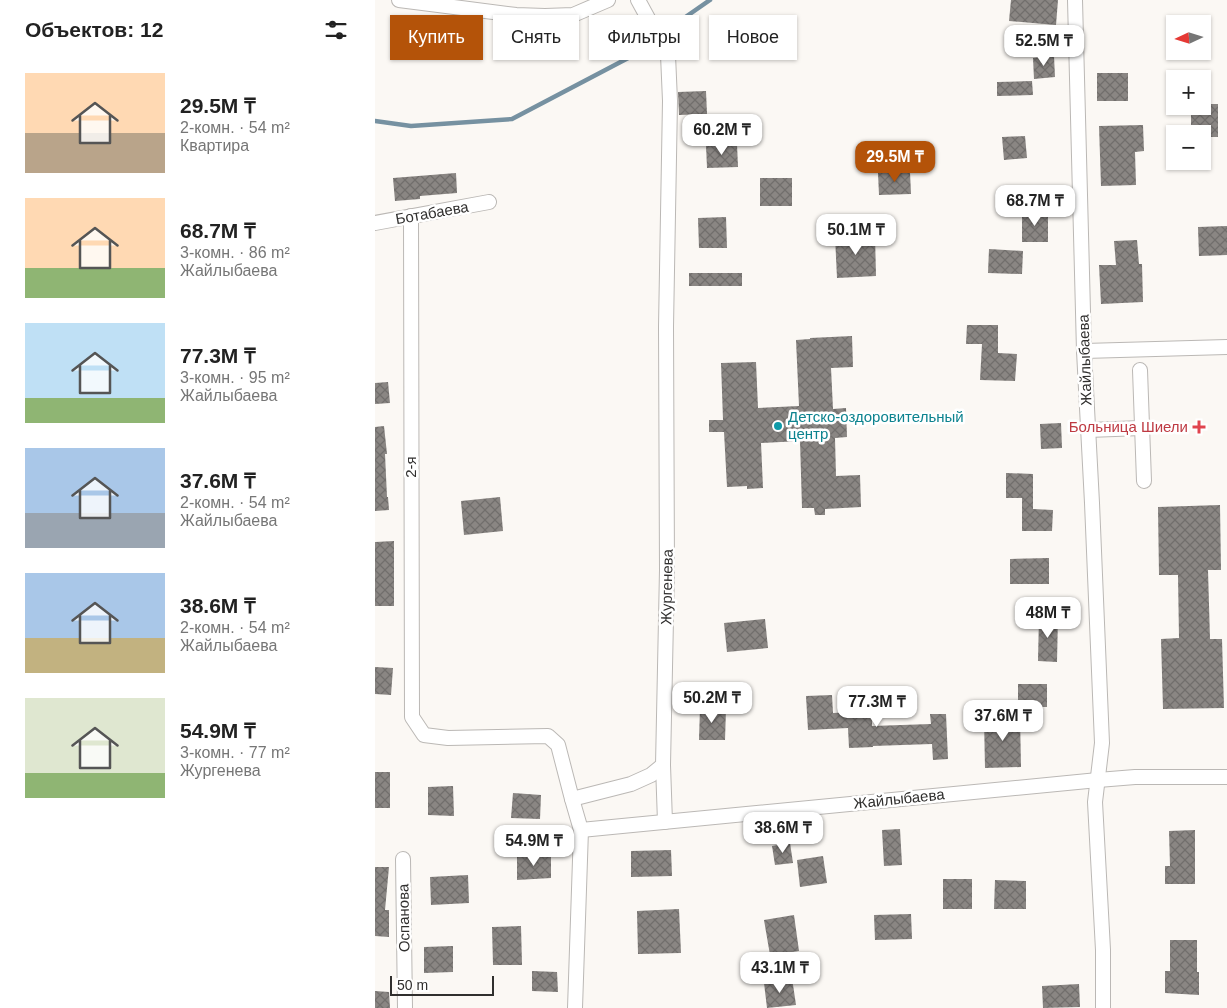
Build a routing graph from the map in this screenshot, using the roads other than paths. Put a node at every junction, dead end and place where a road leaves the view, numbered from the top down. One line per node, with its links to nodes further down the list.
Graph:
1 (399, 0): 2 (street)
2 (608, 0)
3 (638, 0): 14 (street, Жургенева)
4 (1075, 0): 9 (street, Жайлыбаева)
5 (489, 202): 6 (street, Ботабаева)
6 (411, 216): 7 (street, Ботабаева); 17 (street, 2-я)
7 (375, 223)
8 (1227, 347): 9 (street)
9 (1083, 351): 12 (street, Жайлыбаева)
10 (1140, 370): 11 (street)
11 (1142, 428): 12 (street); 13 (street)
12 (1088, 430): 16 (street, Жайлыбаева)
13 (1144, 481)
14 (663, 765): 17 (street); 18 (street, Жургенева)
15 (1227, 777): 16 (street, Жайлыбаева)
16 (1098, 780): 18 (street, Жайлыбаева); 23 (street)
17 (572, 799): 19 (street)
18 (665, 822): 19 (street, Жайлыбаева)
19 (581, 830): 22 (street)
20 (403, 859): 21 (street, Оспанова)
21 (405, 1008)
22 (575, 1008)
23 (1103, 1008)

